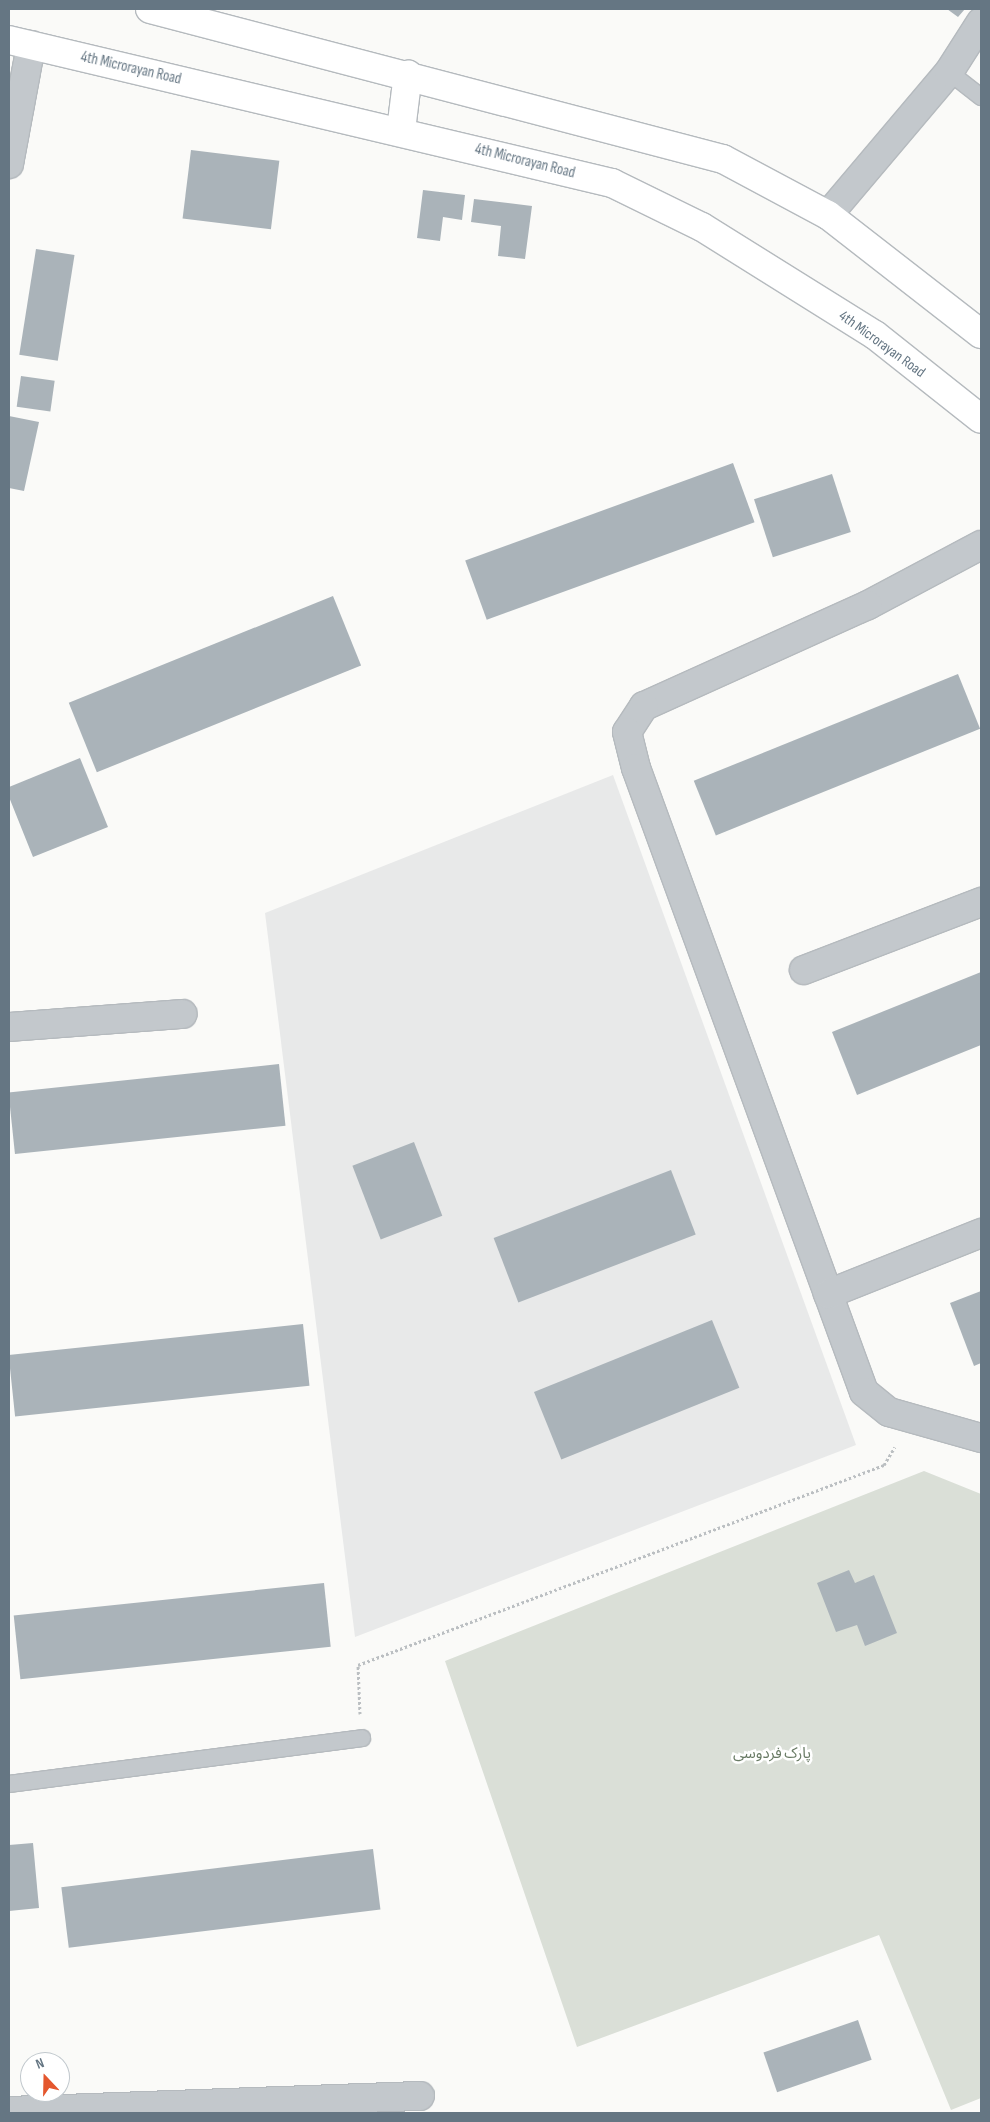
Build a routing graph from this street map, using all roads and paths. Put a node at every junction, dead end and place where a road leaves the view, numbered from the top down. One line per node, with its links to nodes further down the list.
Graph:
1 (150, 9): 5 (main road)
2 (981, 22): 4 (street)
3 (20, 42): 7 (main road, 4th Microrayan Road); 8 (street)
4 (949, 72): 6 (lane); 9 (street)
5 (408, 74): 7 (main road); 9 (main road)
6 (981, 97)
7 (401, 130): 11 (main road, 4th Microrayan Road)
8 (9, 164)
9 (828, 215): 10 (main road)
10 (981, 334)
11 (981, 419)
12 (981, 545): 18 (street)
13 (981, 902): 14 (street)
14 (804, 970)
15 (183, 1014): 16 (street)
16 (9, 1028)
17 (981, 1233): 18 (street)
18 (828, 1294): 19 (street)
19 (912, 1418): 20 (street); 21 (path)
20 (981, 1438)
21 (362, 1738): 22 (lane)
22 (9, 1784)
23 (420, 2096): 24 (street)
24 (9, 2111)

